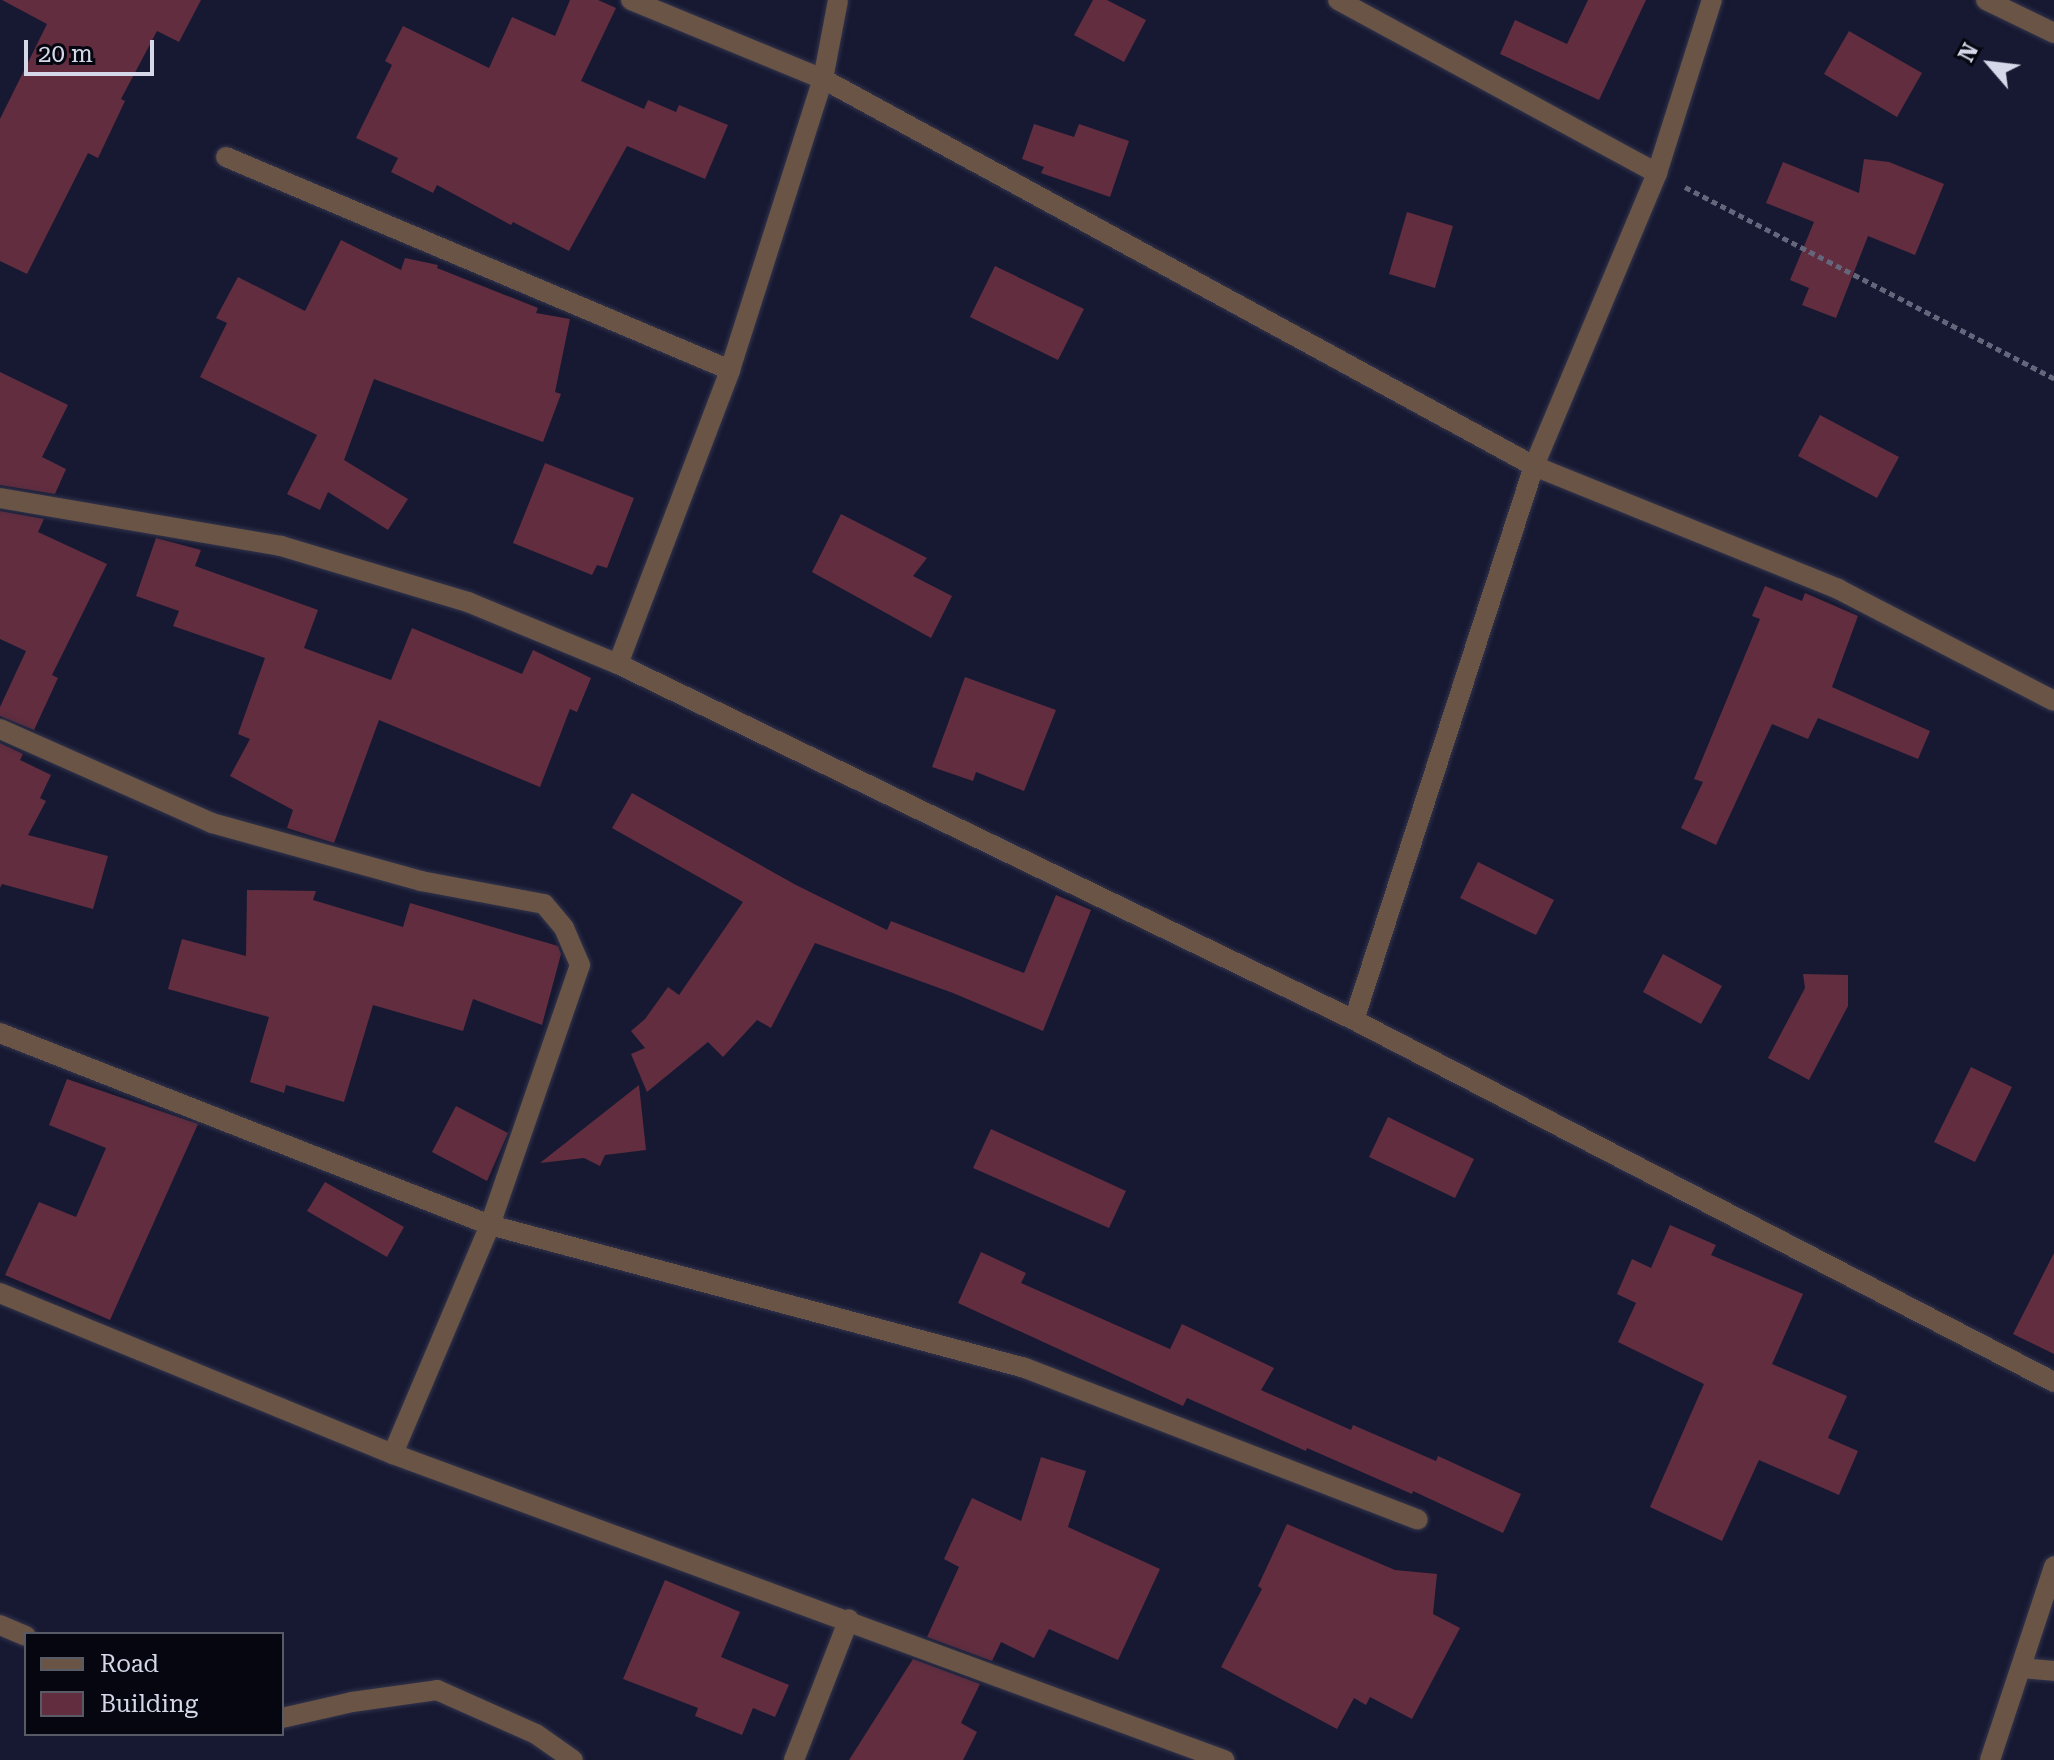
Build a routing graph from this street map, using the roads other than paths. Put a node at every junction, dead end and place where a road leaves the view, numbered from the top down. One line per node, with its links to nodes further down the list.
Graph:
1 (631, 0): 7 (street)
2 (838, 0): 7 (street)
3 (1338, 0): 9 (street)
4 (1712, 0): 9 (street)
5 (1986, 0): 6 (street)
6 (2054, 33)
7 (823, 79): 10 (street); 11 (street)
8 (226, 157): 10 (street)
9 (1657, 173): 11 (street)
10 (730, 370): 13 (street)
11 (1534, 466): 14 (street); 16 (street)
12 (0, 498): 13 (street)
13 (618, 664): 16 (street)
14 (2054, 701)
15 (0, 729): 18 (street)
16 (1354, 1020): 20 (street)
17 (0, 1033): 18 (street)
18 (490, 1225): 21 (street); 22 (street)
19 (0, 1293): 21 (street)
20 (2054, 1382)
21 (393, 1454): 24 (street)
22 (1418, 1520)
23 (2054, 1566): 27 (street)
24 (849, 1619): 31 (street); 32 (street)
25 (0, 1625): 26 (street)
26 (24, 1635)
27 (2021, 1668): 28 (street); 33 (street)
28 (2054, 1671)
29 (284, 1718): 30 (street)
30 (573, 1760)
31 (794, 1760)
32 (1224, 1760)
33 (1990, 1760)

